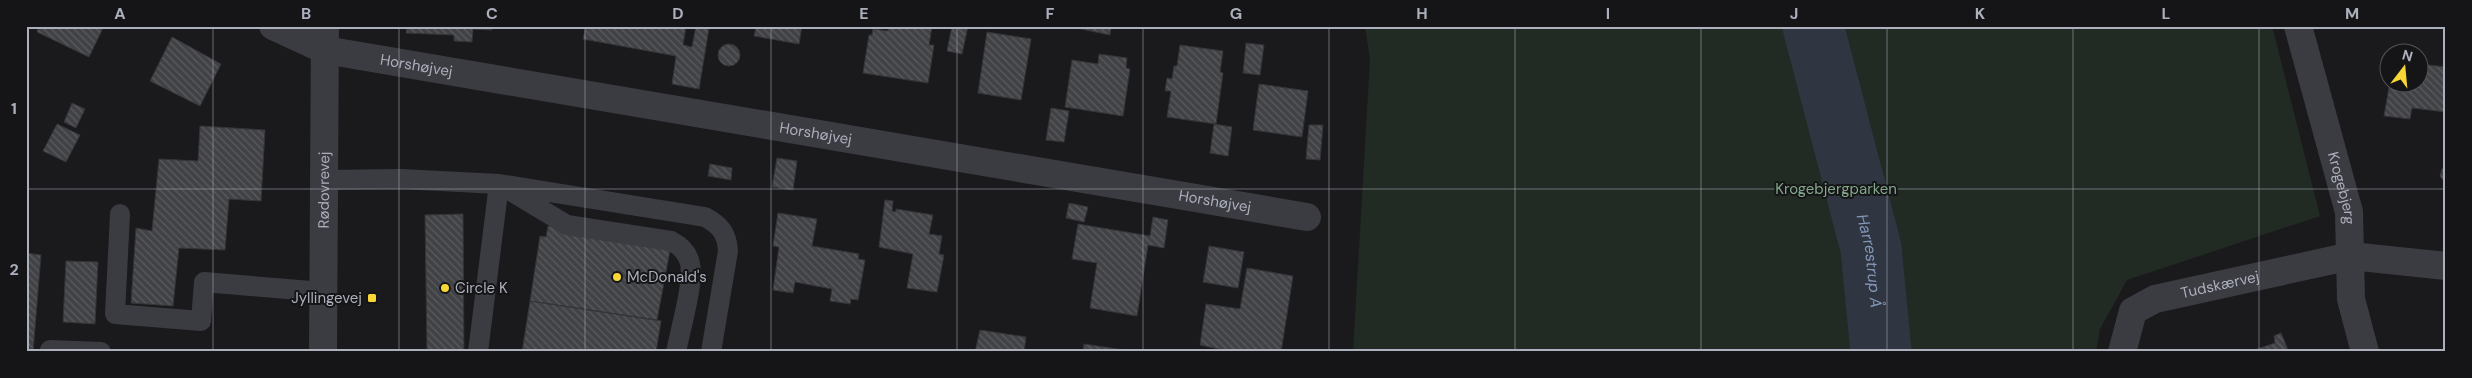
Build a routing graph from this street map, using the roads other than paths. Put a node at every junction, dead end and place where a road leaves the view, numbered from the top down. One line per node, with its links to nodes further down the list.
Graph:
1 (273, 26): 3 (street, Horshøjvej)
2 (2298, 26): 8 (street, Krogebjerg)
3 (325, 38): 4 (street, Rødovrevej); 7 (street, Horshøjvej)
4 (323, 180): 5 (lane); 10 (street, Rødovrevej)
5 (499, 184): 14 (lane); 15 (lane); 16 (lane)
6 (120, 214): 10 (lane)
7 (1307, 217)
8 (2351, 256): 9 (street, Tudskærvej); 17 (street, Tudskærvej); 18 (street, Krogebjerg)
9 (2446, 266)
10 (324, 292): 13 (street, Rødovrevej)
11 (50, 350): 12 (lane)
12 (101, 352)
13 (323, 352)
14 (478, 352)
15 (676, 352)
16 (711, 352)
17 (2122, 352)
18 (2365, 352)

